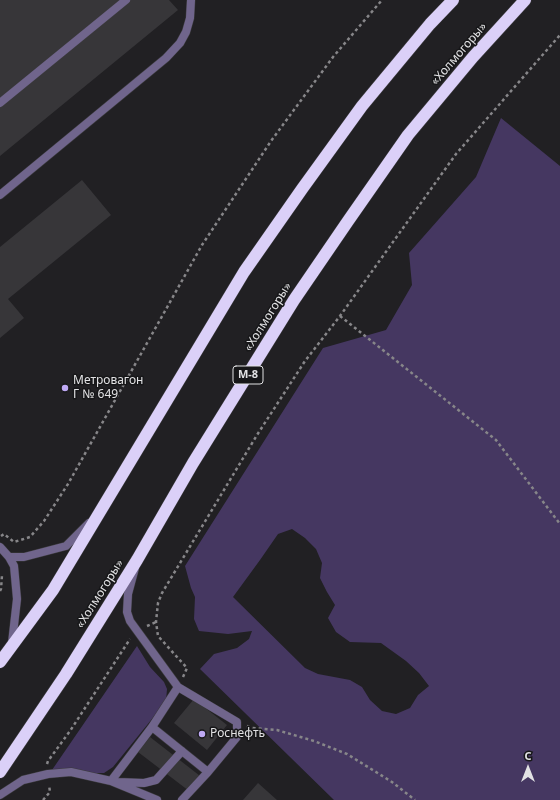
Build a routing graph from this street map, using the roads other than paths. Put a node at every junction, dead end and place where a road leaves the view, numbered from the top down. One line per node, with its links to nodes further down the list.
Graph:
1 (126, 0): 5 (lane)
2 (191, 0): 6 (lane)
3 (453, 0): 7 (highway)
4 (525, 0): 10 (highway, «Холмогоры» / М-8)
5 (0, 103)
6 (0, 195)
7 (99, 514): 9 (lane); 11 (highway)
8 (0, 547): 9 (lane)
9 (9, 557): 11 (lane)
10 (137, 560): 13 (lane); 16 (highway, «Холмогоры» / М-8)
11 (12, 646): 12 (highway)
12 (0, 662)
13 (178, 687): 14 (lane); 17 (lane)
14 (152, 726): 15 (lane); 18 (lane)
15 (182, 751): 17 (lane); 18 (lane)
16 (0, 772)
17 (208, 772): 21 (lane)
18 (111, 781): 19 (lane); 20 (lane)
19 (0, 795)
20 (157, 800)
21 (182, 800)

